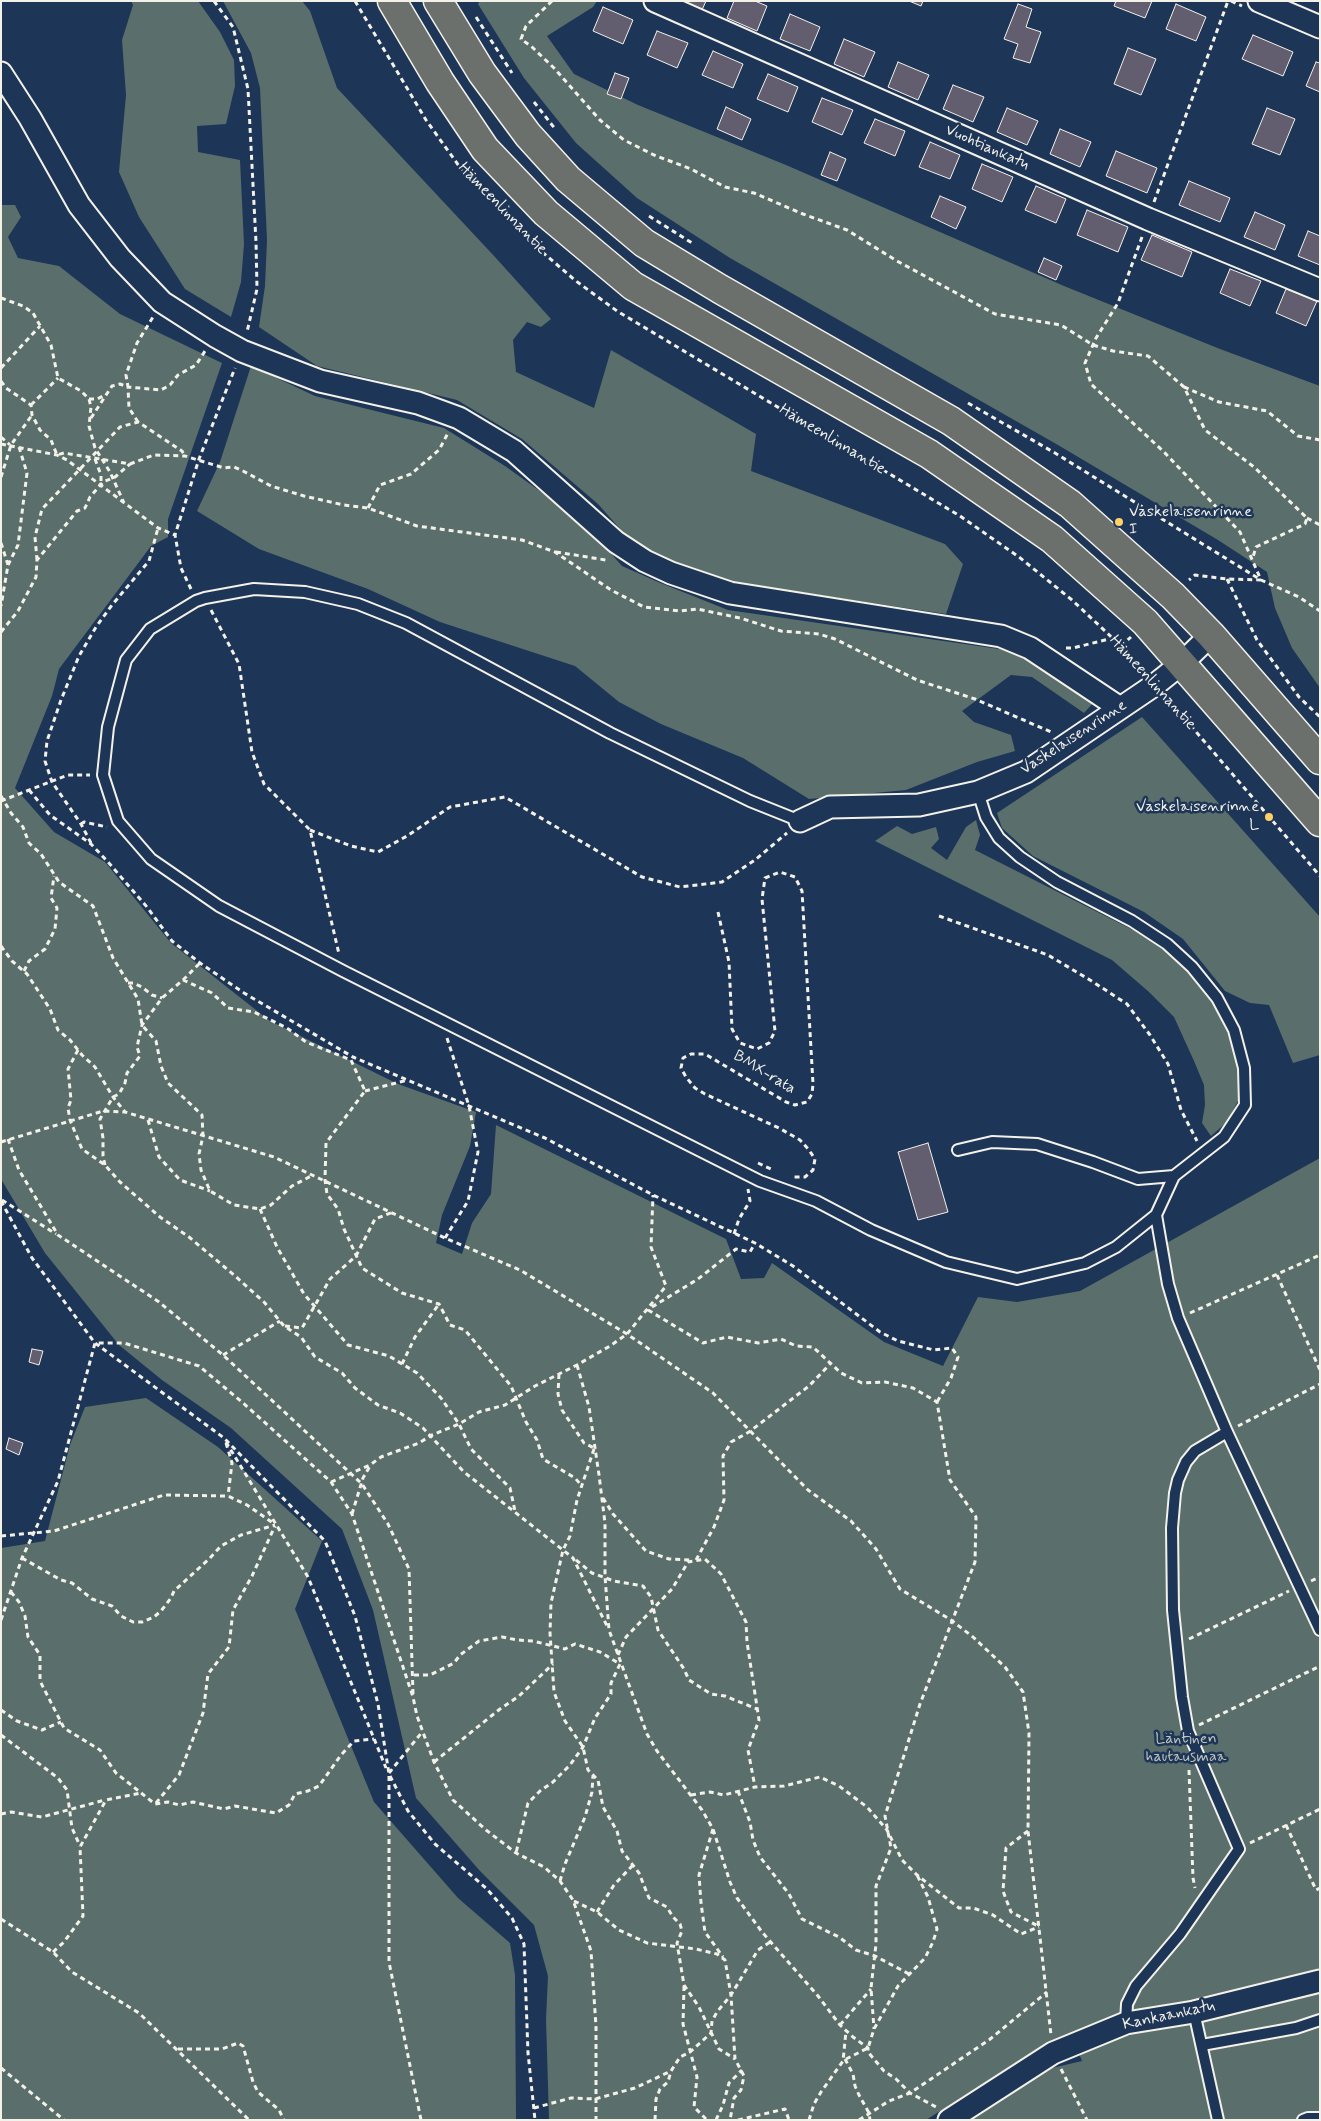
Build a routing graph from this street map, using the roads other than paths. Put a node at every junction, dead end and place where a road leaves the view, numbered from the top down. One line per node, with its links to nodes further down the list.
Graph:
1 (392, 1): 9 (main road, Hämeenlinnantie)
2 (438, 1): 8 (main road)
3 (655, 1): 7 (street, Vuohtiankatu)
4 (1259, 1): 5 (street)
5 (1320, 27)
6 (1, 73): 10 (street)
7 (1320, 290)
8 (1211, 634): 9 (street, Vaskelaisenrinne); 11 (main road)
9 (1181, 664): 10 (street, Vaskelaisenrinne); 14 (main road, Hämeenlinnantie)
10 (1120, 708): 12 (street, Vaskelaisenrinne)
11 (1320, 760)
12 (978, 792): 13 (street, Vaskelaisenrinne); 16 (lane)
13 (800, 821): 17 (lane)
14 (1320, 822)
15 (958, 1150): 16 (lane)
16 (1174, 1176): 17 (lane)
17 (1156, 1216): 18 (lane)
18 (1227, 1432): 19 (lane); 23 (lane)
19 (1320, 1630)
20 (1320, 1981): 21 (street, Kankaankatu)
21 (1194, 2012): 23 (street, Kankaankatu); 24 (lane)
22 (1320, 2020): 24 (lane)
23 (1126, 2023): 25 (street, Kankaankatu)
24 (1202, 2045): 27 (lane)
25 (943, 2114)
26 (1320, 2118): 28 (lane)
27 (1218, 2120)
28 (1303, 2120)

